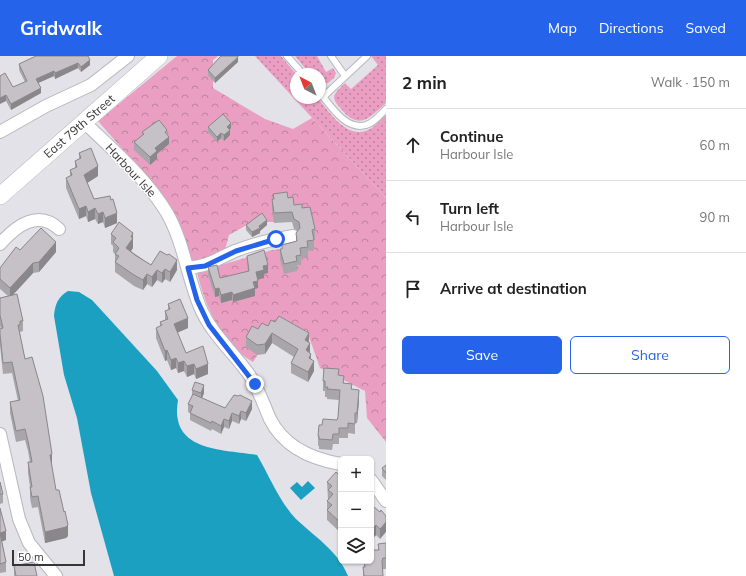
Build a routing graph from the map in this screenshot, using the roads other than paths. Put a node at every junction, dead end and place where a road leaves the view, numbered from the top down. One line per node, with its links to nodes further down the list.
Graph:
1 (128, 56): 12 (street)
2 (159, 56): 11 (street, East 79th Street)
3 (287, 56): 6 (lane)
4 (331, 56): 7 (lane)
5 (367, 56): 7 (lane)
6 (298, 68)
7 (345, 76): 8 (lane)
8 (326, 92)
9 (326, 100): 10 (lane)
10 (386, 109)
11 (84, 122): 13 (street, East 79th Street); 17 (street, Harbour Isle)
12 (0, 132)
13 (0, 196)
14 (59, 229): 16 (street)
15 (293, 236): 17 (street)
16 (0, 244)
17 (188, 268): 19 (street, Harbour Isle)
18 (0, 434): 22 (street)
19 (338, 463)
20 (374, 484): 21 (street)
21 (386, 501)
22 (56, 576)

